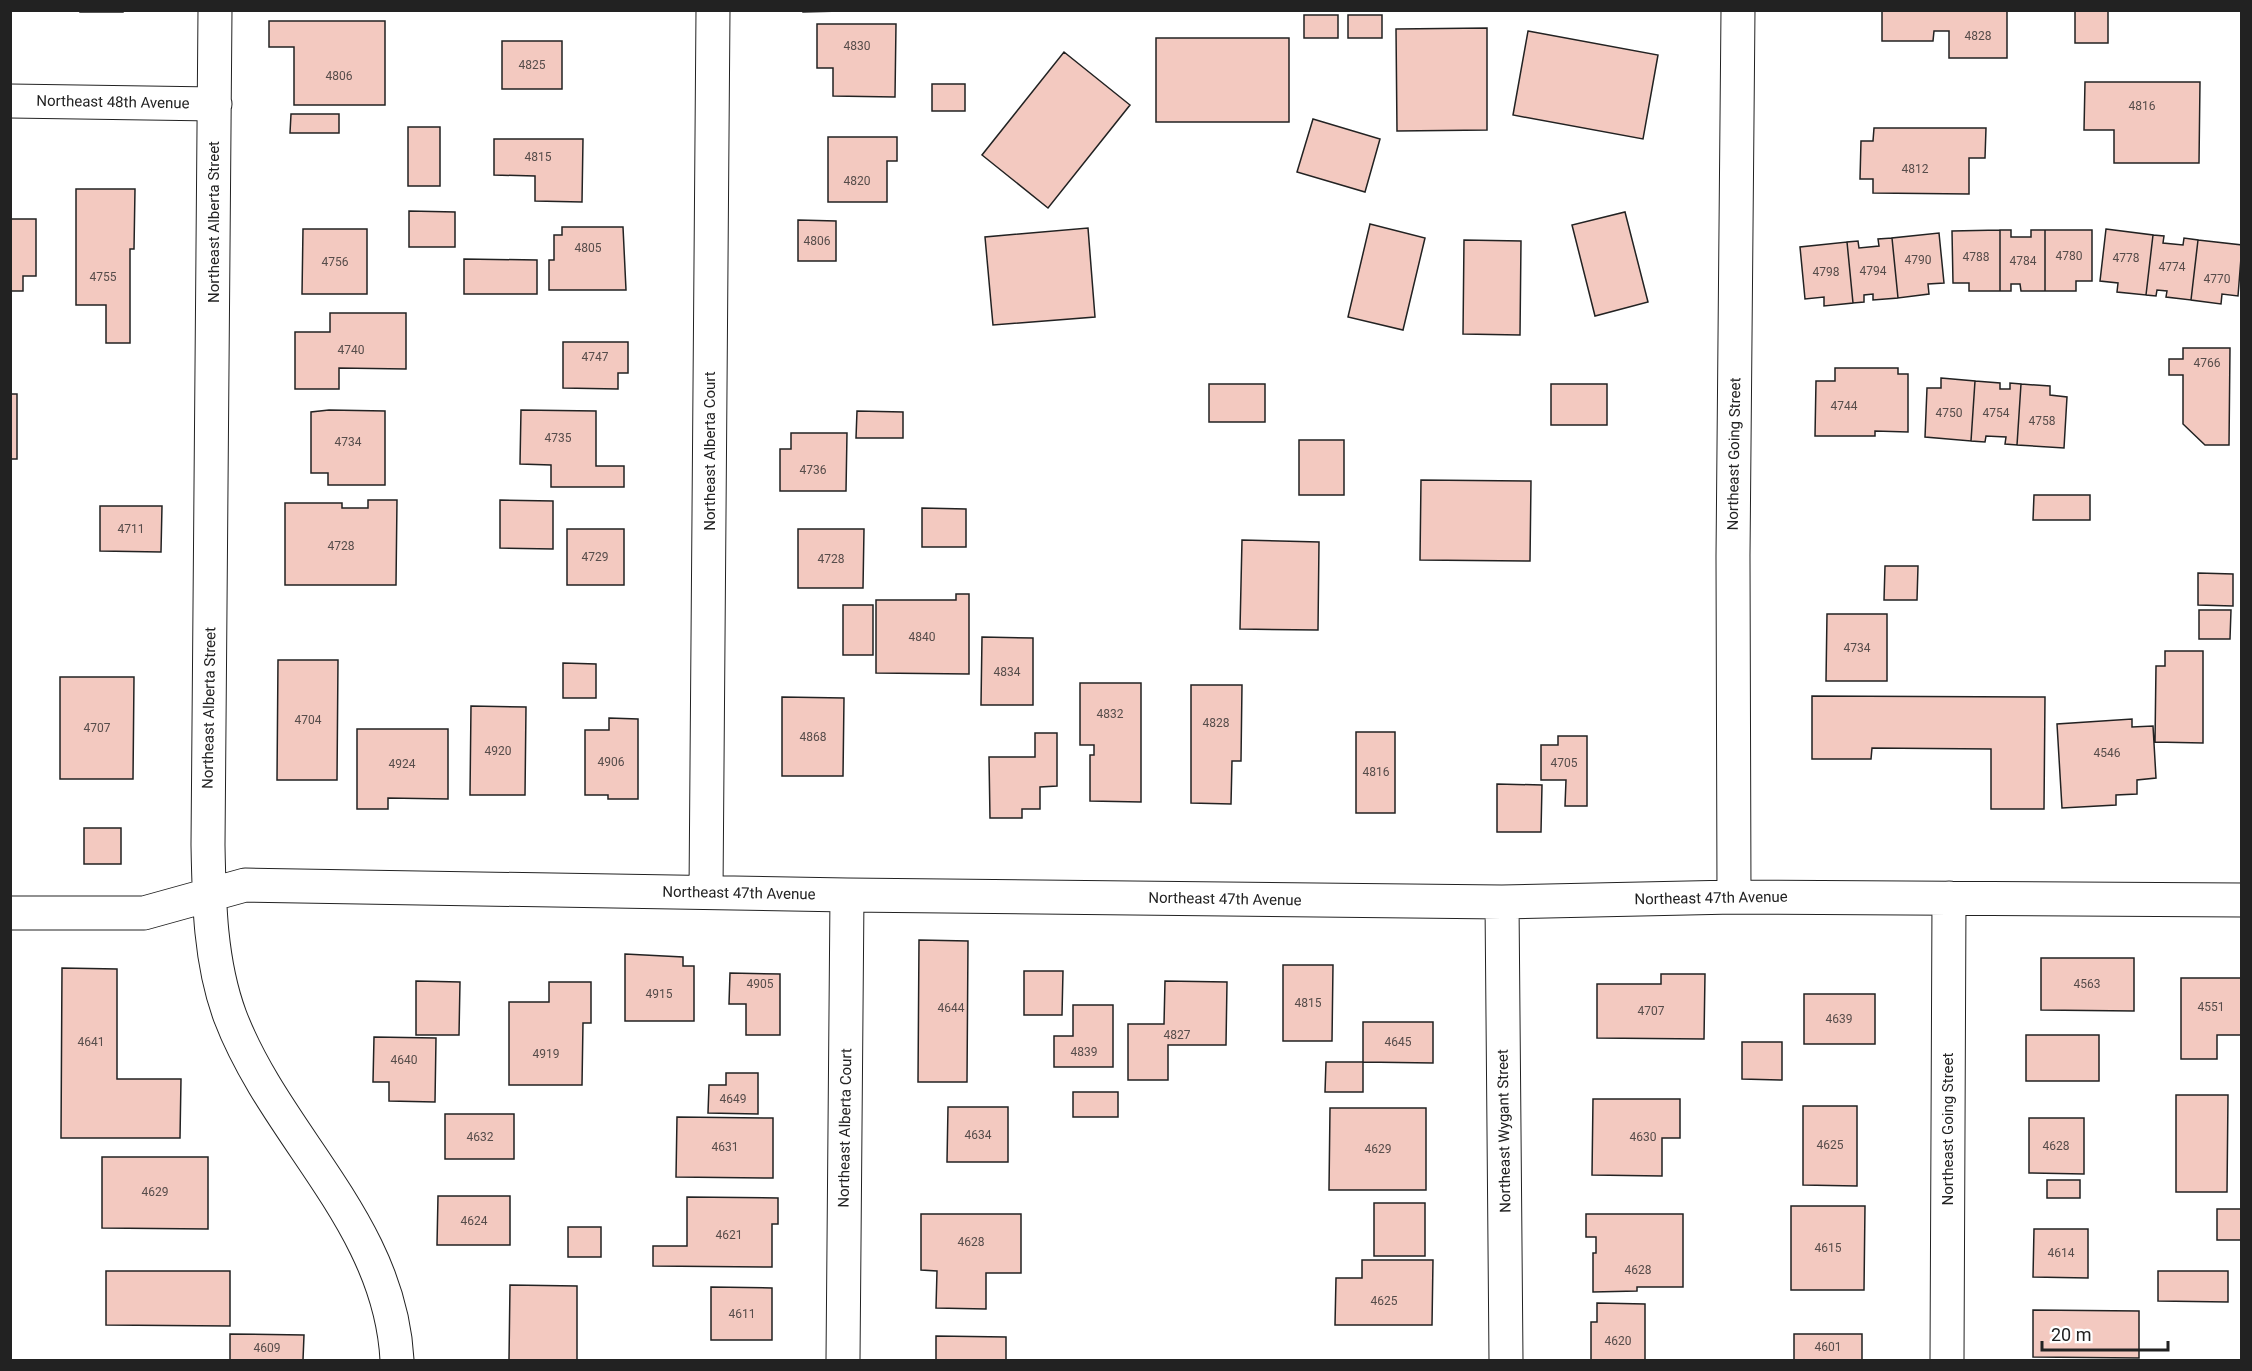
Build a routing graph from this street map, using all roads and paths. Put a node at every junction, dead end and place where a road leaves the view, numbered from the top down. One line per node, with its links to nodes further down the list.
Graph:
1 (215, 10): 5 (street, Northeast Alberta Street)
2 (713, 10): 6 (street, Northeast Alberta Court)
3 (1738, 10): 9 (street, Northeast Going Street)
4 (10, 101): 5 (street, Northeast 48th Avenue)
5 (215, 104): 7 (street, Northeast Alberta Street)
6 (706, 892): 7 (street, Northeast 47th Avenue); 8 (street, Northeast 47th Avenue)
7 (209, 895): 13 (street, Northeast 47th Avenue); 14 (street, Northeast Alberta Street)
8 (847, 895): 12 (street, Northeast 47th Avenue); 15 (street, Northeast Alberta Court)
9 (1734, 897): 10 (street, Northeast 47th Avenue); 12 (street, Northeast 47th Avenue)
10 (1949, 898): 11 (street, Northeast 47th Avenue); 17 (street, Northeast Going Street)
11 (2241, 900)
12 (1502, 902): 16 (street, Northeast Wygant Street)
13 (10, 913)
14 (397, 1360)
15 (843, 1360)
16 (1506, 1360)
17 (1947, 1360)

